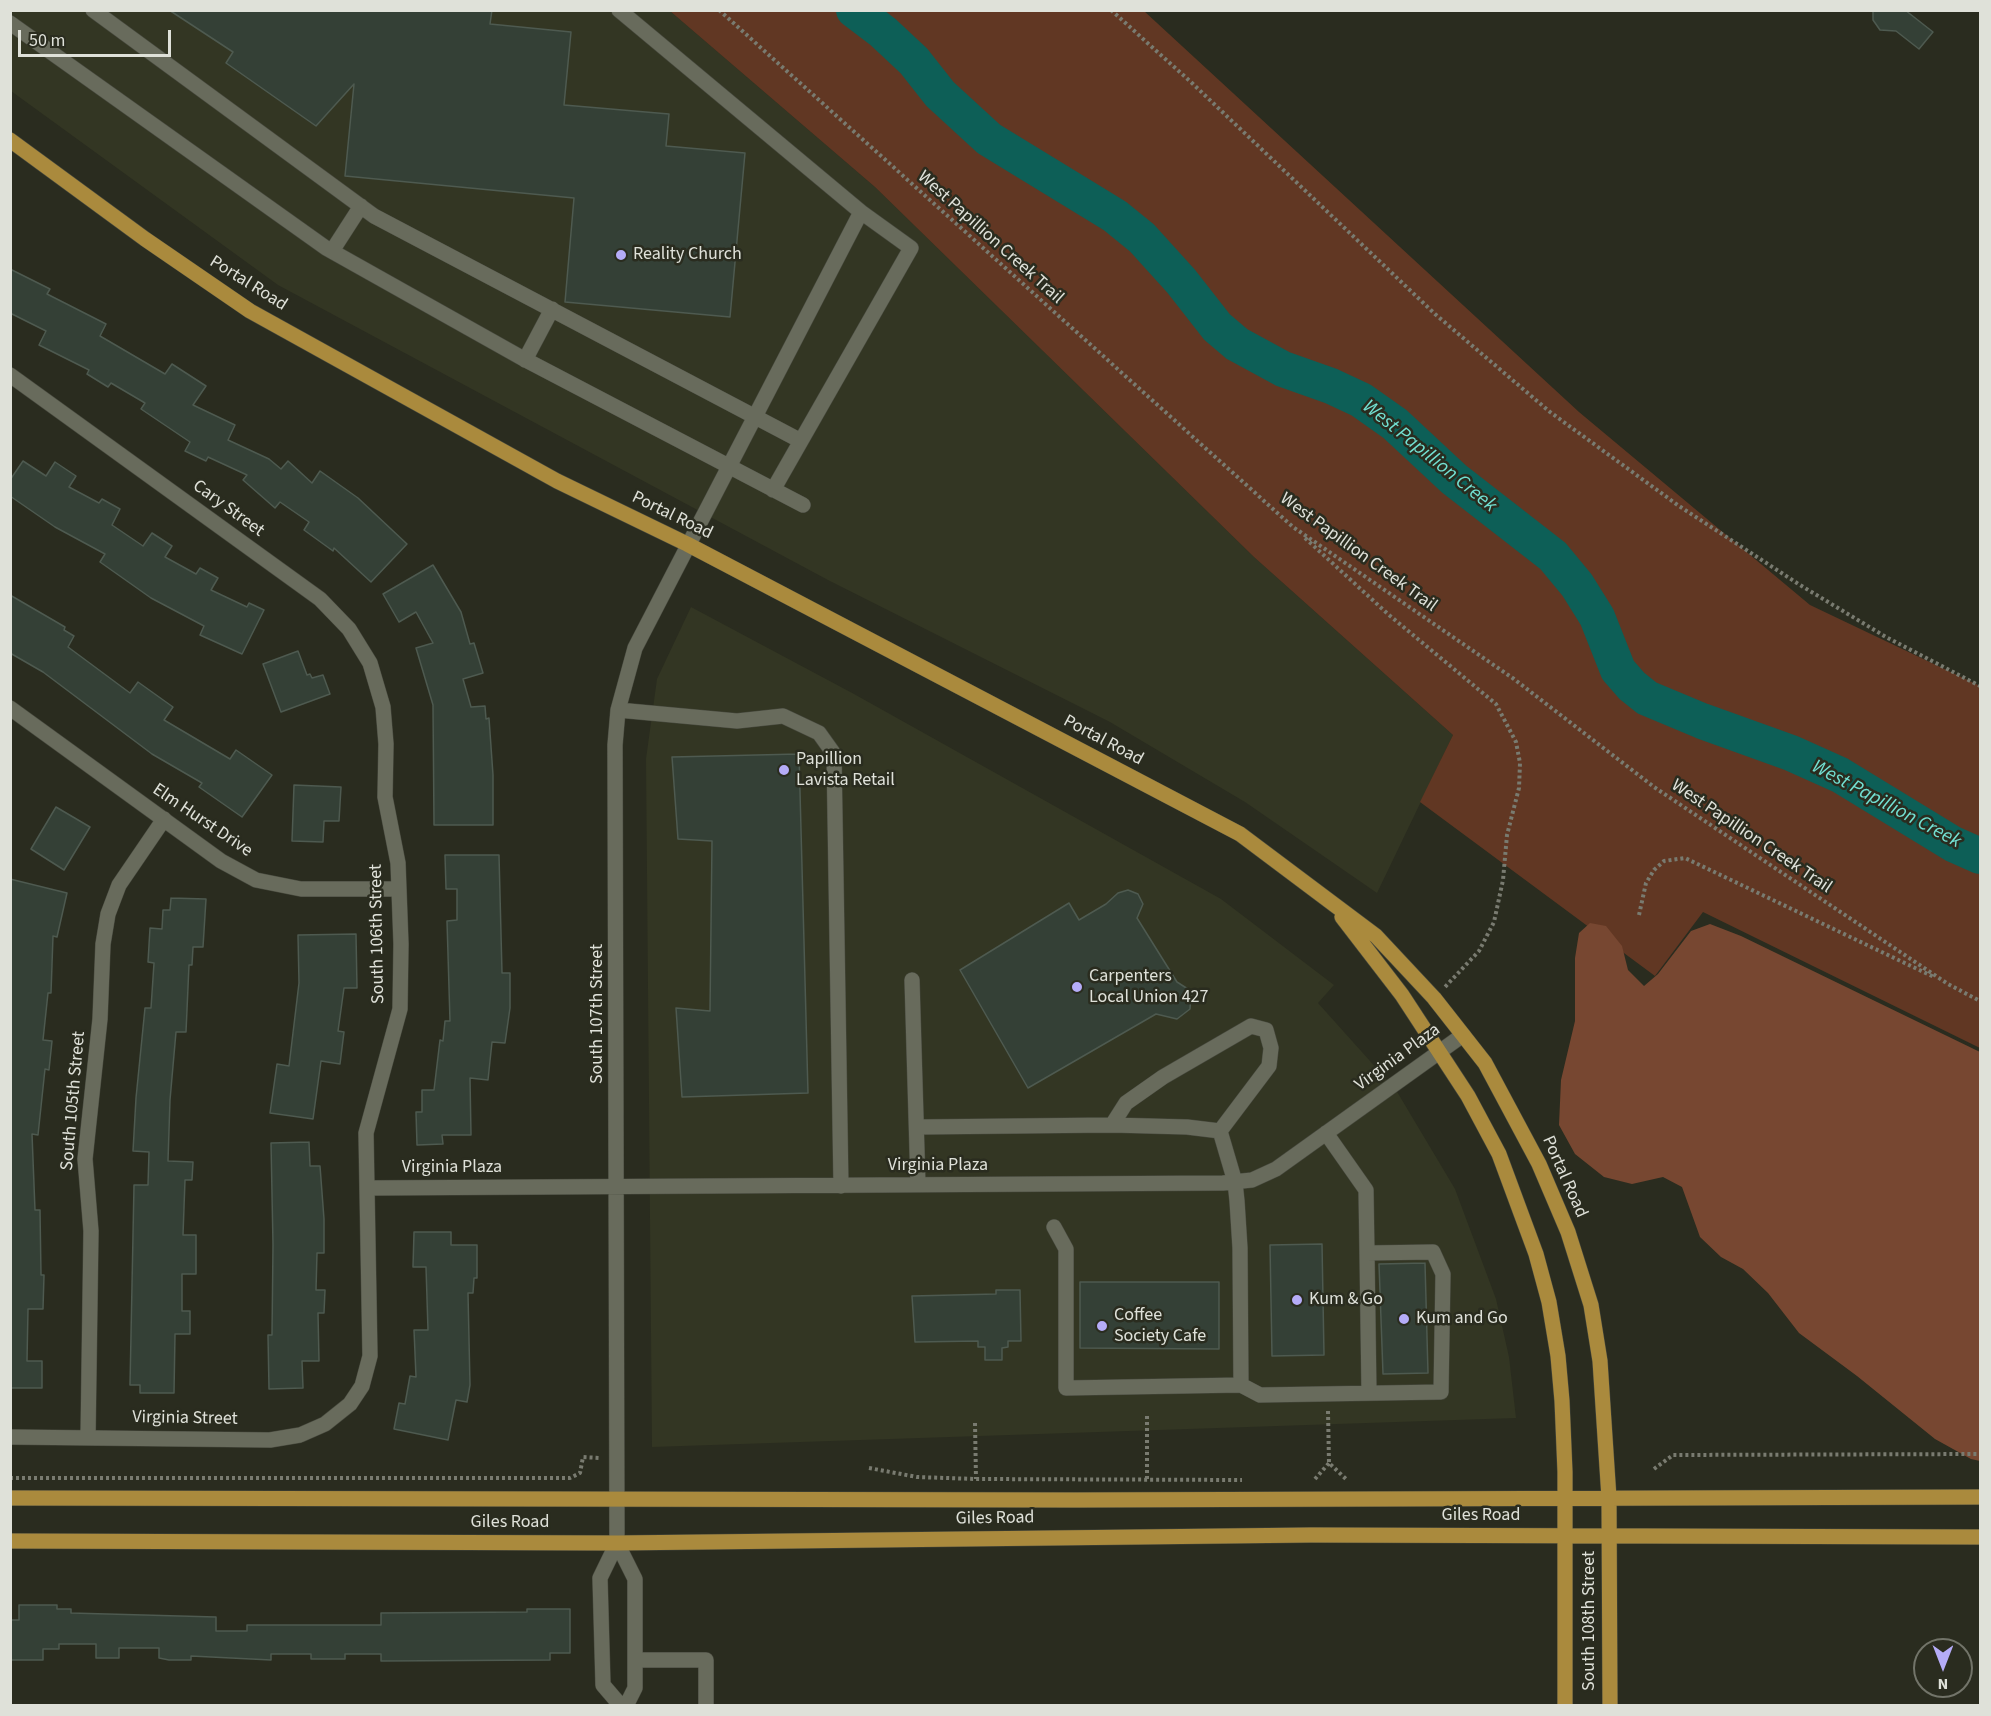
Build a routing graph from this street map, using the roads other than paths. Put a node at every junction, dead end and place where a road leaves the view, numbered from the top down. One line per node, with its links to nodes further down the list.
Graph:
1 (93, 10): 5 (street)
2 (619, 10): 6 (street)
3 (10, 23): 7 (street)
4 (10, 140): 16 (main road, Portal Road)
5 (361, 206): 7 (street); 8 (street)
6 (861, 212): 11 (street, South 107th Street); 12 (street)
7 (332, 251): 9 (street)
8 (552, 309): 9 (street); 11 (street)
9 (525, 360): 13 (street)
10 (10, 375): 17 (street, Cary Street)
11 (754, 415): 12 (street); 13 (street, South 107th Street)
12 (801, 441): 14 (street)
13 (727, 468): 14 (street); 16 (street, South 107th Street)
14 (773, 490): 15 (street)
15 (804, 505)
16 (687, 544): 19 (street, South 107th Street); 22 (main road, Portal Road)
17 (383, 707): 21 (street, South 106th Street)
18 (10, 708): 20 (street, Elm Hurst Drive)
19 (618, 710): 32 (street); 33 (street, South 107th Street)
20 (164, 819): 21 (street, Elm Hurst Drive); 41 (street, South 105th Street)
21 (399, 889): 34 (street, South 106th Street)
22 (1331, 902): 24 (main road, Portal Road); 25 (main road, Portal Road)
23 (912, 980): 27 (street)
24 (1463, 1035): 25 (street, Virginia Plaza); 45 (main road, Portal Road)
25 (1441, 1051): 29 (street, Virginia Plaza); 46 (main road, Portal Road)
26 (1112, 1125): 27 (street); 28 (street); 28 (street)
27 (919, 1127): 31 (street)
28 (1220, 1131): 30 (street)
29 (1326, 1133): 30 (street, Virginia Plaza); 36 (street)
30 (1235, 1182): 31 (street, Virginia Plaza); 37 (street)
31 (918, 1185): 32 (street, Virginia Plaza)
32 (841, 1186): 33 (street, Virginia Plaza)
33 (618, 1187): 34 (street, Virginia Plaza); 44 (street, South 107th Street)
34 (368, 1188): 39 (street, South 106th Street)
35 (1054, 1227): 37 (street)
36 (1367, 1253): 38 (street); 38 (street)
37 (1241, 1385): 38 (street)
38 (1369, 1393)
39 (350, 1404): 41 (street, Virginia Street)
40 (10, 1437): 41 (street, Virginia Street)
41 (88, 1438)
42 (1980, 1497): 45 (main road, Giles Road)
43 (10, 1498): 44 (main road, Giles Road)
44 (617, 1498): 46 (main road, Giles Road); 51 (street, South 107th Street)
45 (1609, 1498): 46 (main road, Giles Road); 47 (main road, Portal Road)
46 (1565, 1499): 48 (main road, Portal Road)
47 (1610, 1535): 48 (main road, Giles Road); 49 (main road, Giles Road); 56 (main road, South 108th Street)
48 (1565, 1536): 51 (main road, Giles Road); 55 (main road, South 108th Street)
49 (1980, 1537)
50 (10, 1541): 51 (main road, Giles Road)
51 (617, 1543): 52 (street); 53 (street)
52 (635, 1660): 53 (street); 54 (street)
53 (624, 1706)
54 (706, 1706)
55 (1565, 1706)
56 (1610, 1706)

